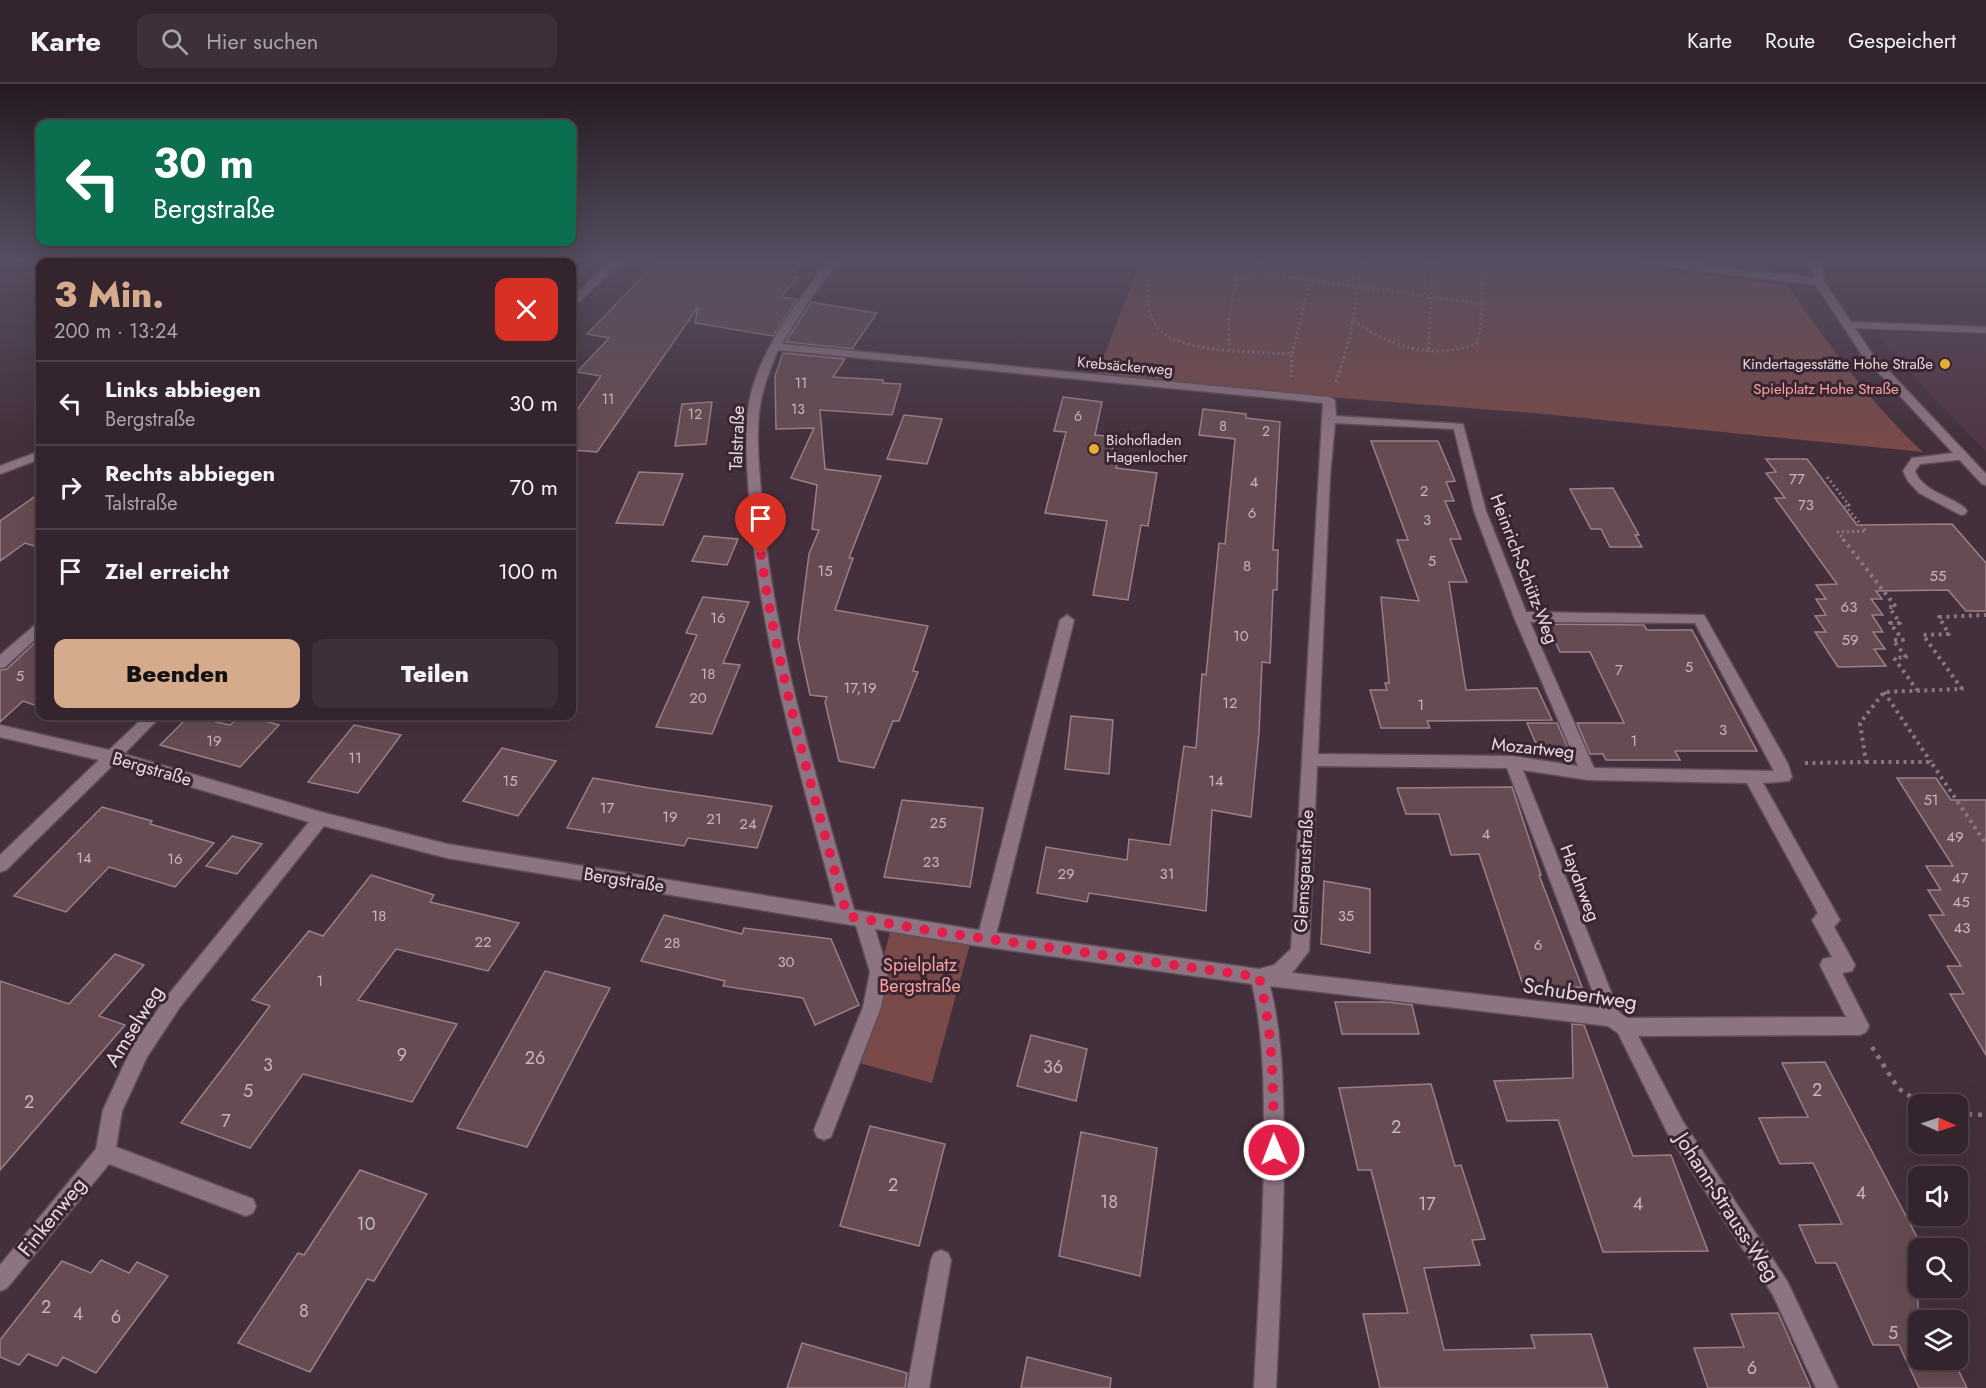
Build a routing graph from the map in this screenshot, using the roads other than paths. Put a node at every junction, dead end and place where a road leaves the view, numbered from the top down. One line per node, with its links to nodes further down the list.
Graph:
1 (793, 321): 5 (street, Talstraße)
2 (1843, 321): 3 (street)
3 (1846, 325): 4 (street); 9 (street)
4 (1986, 330)
5 (776, 346): 6 (street, Krebsäckerweg); 26 (street, Talstraße)
6 (1329, 400): 7 (street, Glemsgaustraße)
7 (1330, 419): 13 (street, Heinrich-Schütz-Weg); 20 (street, Glemsgaustraße)
8 (36, 456): 10 (street)
9 (1962, 456): 11 (street); 12 (street)
10 (0, 470)
11 (1986, 481)
12 (1961, 511)
13 (1521, 617): 22 (street, Heinrich-Schütz-Weg); 23 (street, Mozartweg)
14 (1067, 620): 27 (street)
15 (36, 632): 16 (street)
16 (0, 663)
17 (149, 720): 19 (street)
18 (0, 731): 19 (street, Bergstraße)
19 (112, 757): 24 (street, Bergstraße); 25 (street)
20 (1309, 760): 21 (street, Mozartweg); 28 (street, Glemsgaustraße)
21 (1512, 762): 22 (street, Mozartweg); 29 (street, Haydnweg)
22 (1589, 774): 23 (street, Mozartweg)
23 (1752, 777): 29 (street, Schubertweg)
24 (321, 819): 26 (street, Bergstraße); 31 (street, Amselweg)
25 (0, 865)
26 (855, 918): 27 (street, Bergstraße); 30 (street, Talstraße)
27 (986, 939): 28 (street, Bergstraße)
28 (1259, 977): 29 (street, Schubertweg); 36 (street)
29 (1618, 1023): 37 (street, Johann-Strauss-Weg)
30 (824, 1130)
31 (105, 1153): 32 (street); 34 (street, Finkenweg)
32 (246, 1206)
33 (941, 1260): 35 (street)
34 (0, 1281)
35 (918, 1388)
36 (1265, 1388)
37 (1827, 1388)

